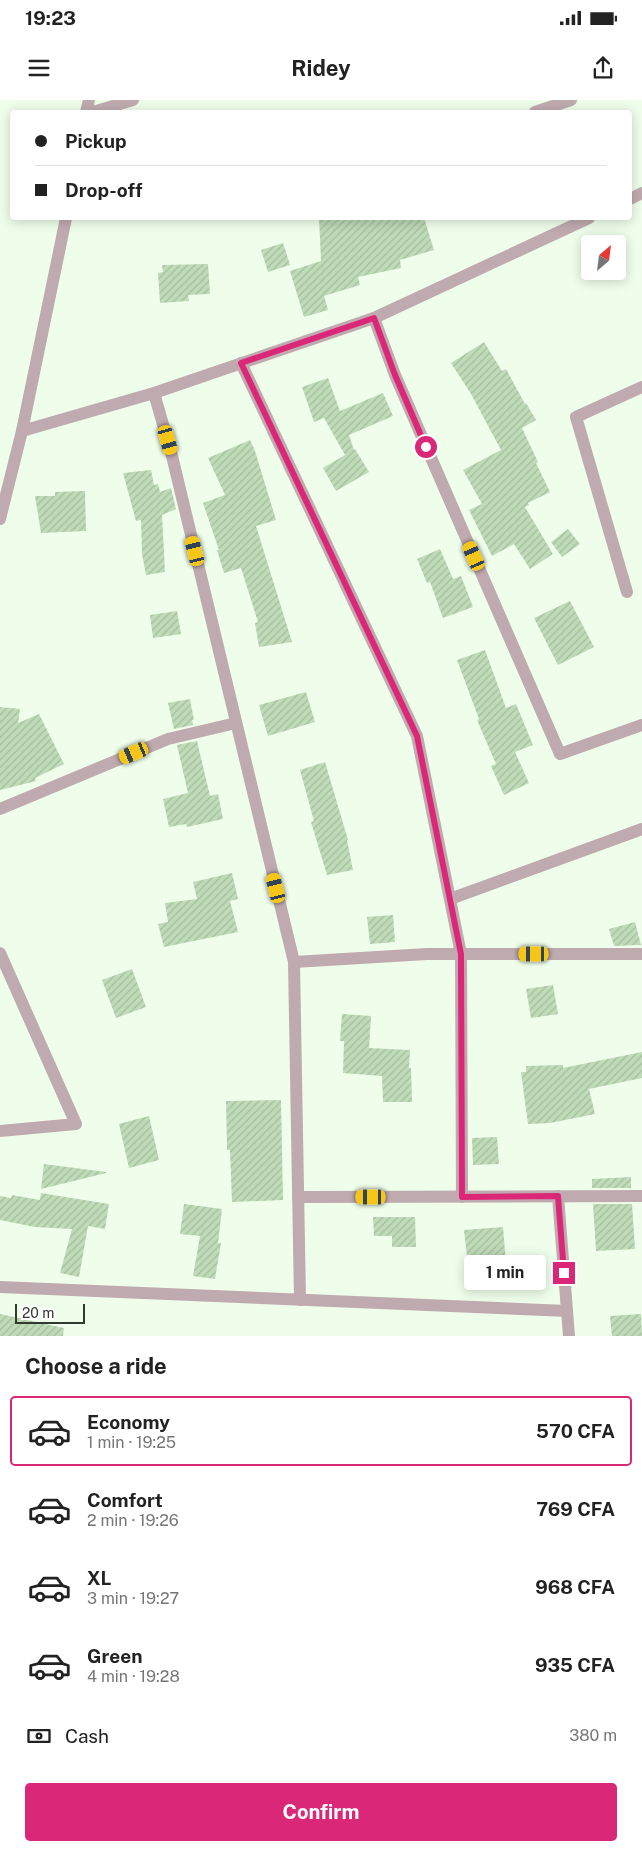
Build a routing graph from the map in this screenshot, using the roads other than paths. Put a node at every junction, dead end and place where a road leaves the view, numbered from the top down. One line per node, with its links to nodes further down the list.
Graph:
1 (133, 100): 3 (street)
2 (571, 100): 4 (street)
3 (100, 110)
4 (541, 110)
5 (66, 220): 11 (street)
6 (585, 220): 7 (street)
7 (374, 318): 8 (street); 15 (street)
8 (241, 363): 10 (street); 18 (street)
9 (642, 387): 13 (street)
10 (154, 393): 11 (street); 14 (street)
11 (22, 431): 12 (street)
12 (0, 519)
13 (627, 592)
14 (236, 723): 16 (street); 22 (street)
15 (642, 725)
16 (0, 809)
17 (642, 829): 18 (street)
18 (450, 899): 20 (street)
19 (0, 953): 23 (street)
20 (461, 954): 21 (street); 22 (street); 27 (street)
21 (642, 954)
22 (294, 962): 26 (street)
23 (0, 1131)
24 (558, 1196): 25 (street); 27 (street); 30 (street)
25 (642, 1196)
26 (298, 1197): 27 (street); 29 (street)
27 (462, 1197)
28 (0, 1287): 29 (street)
29 (300, 1300): 30 (street)
30 (567, 1311): 31 (street)
31 (569, 1336)

